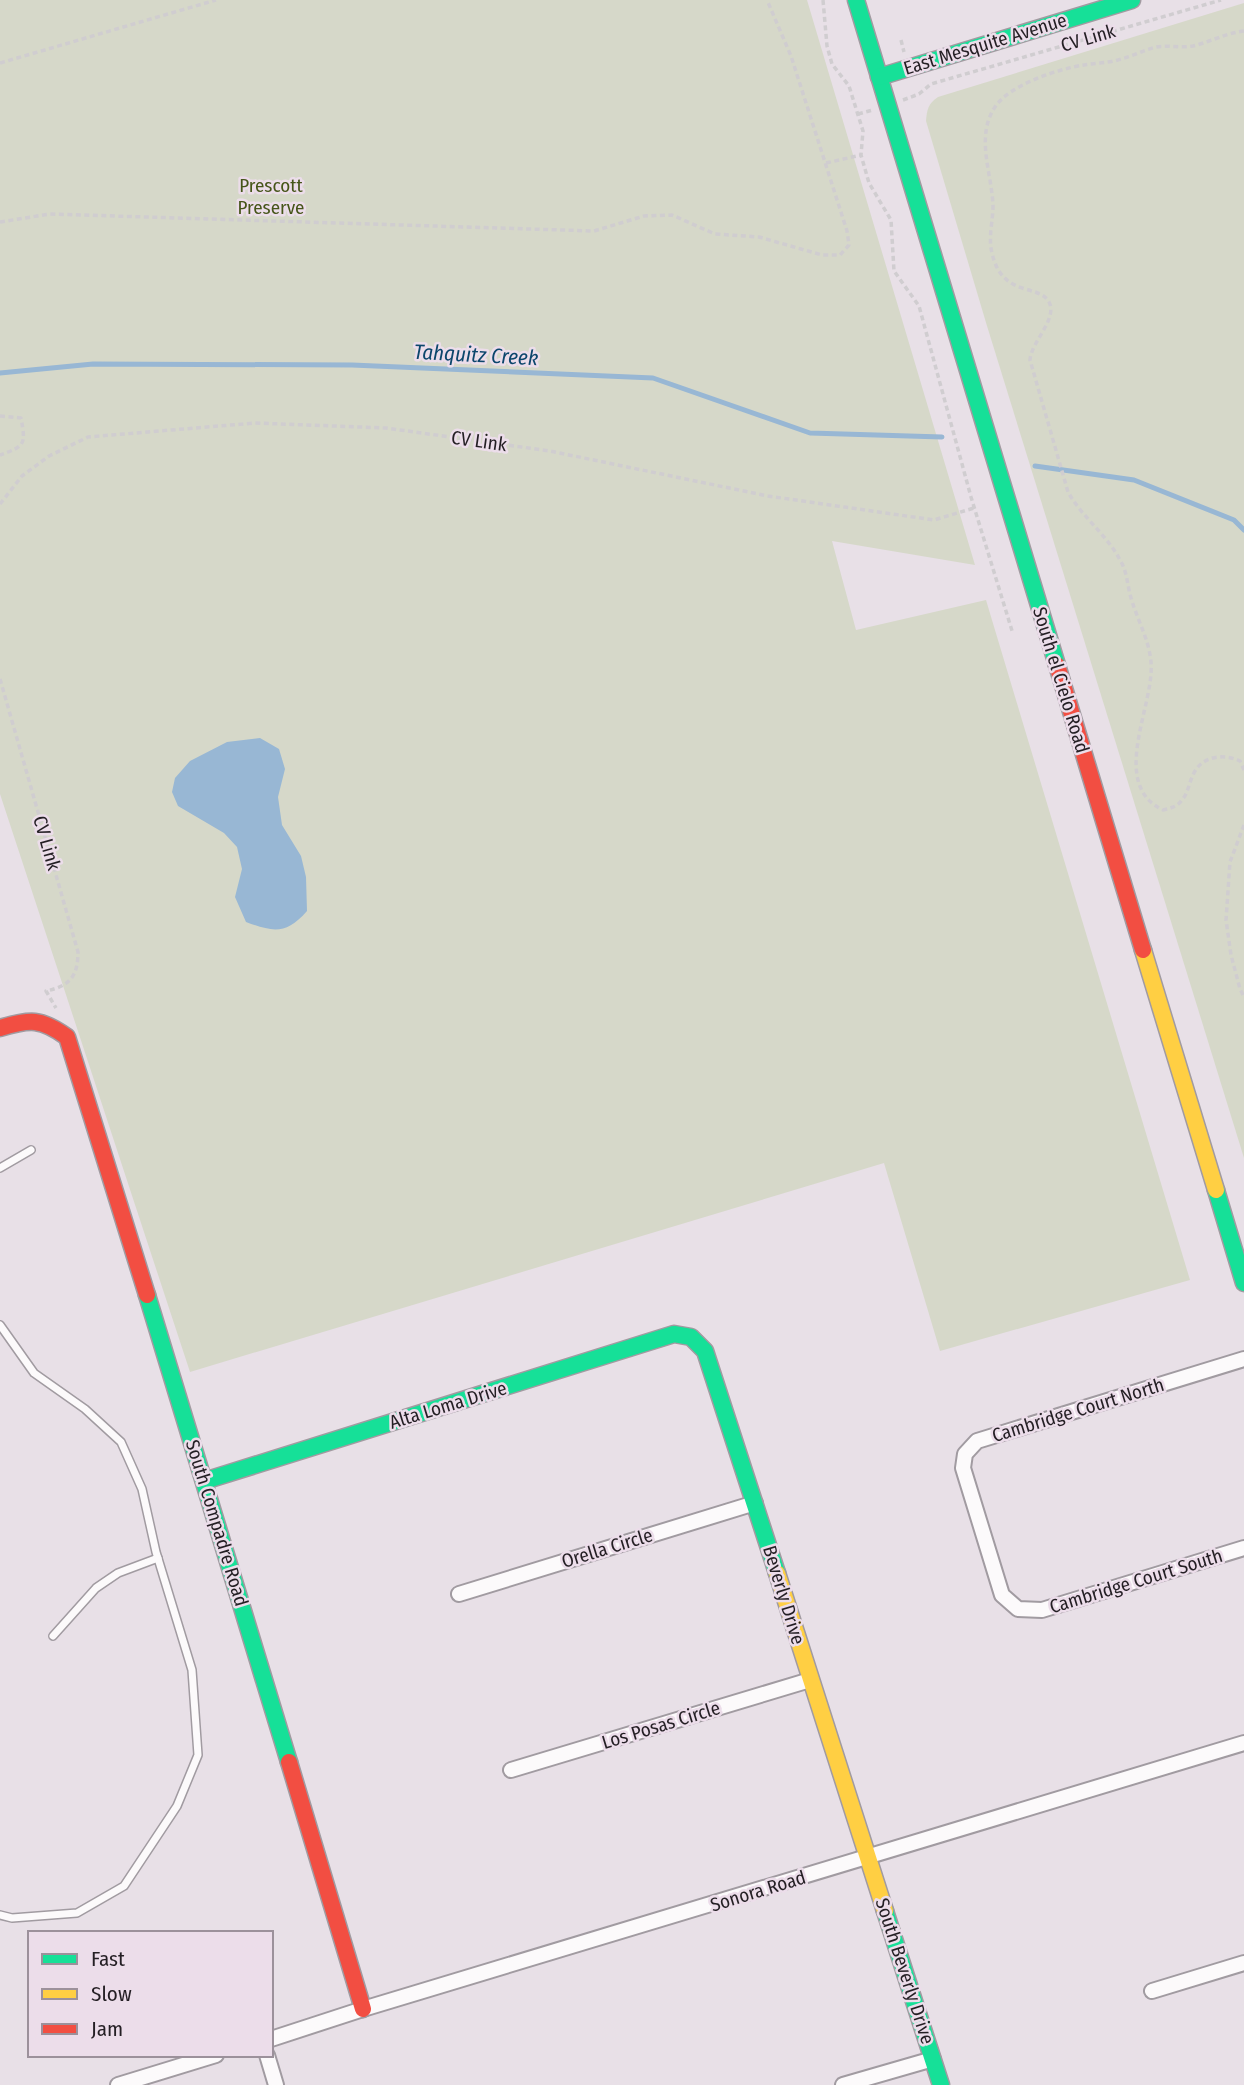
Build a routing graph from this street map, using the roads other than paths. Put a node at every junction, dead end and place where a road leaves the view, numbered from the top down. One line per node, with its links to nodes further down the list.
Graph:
1 (856, 0): 3 (street, South el Cielo Road)
2 (1132, 0): 3 (street, East Mesquite Avenue)
3 (878, 77): 7 (street, South el Cielo Road)
4 (0, 1028): 11 (street, South Compadre Road)
5 (32, 1150): 6 (lane)
6 (0, 1168)
7 (1244, 1283)
8 (0, 1325): 15 (lane)
9 (691, 1337): 11 (street, Alta Loma Drive); 12 (street, Beverly Drive)
10 (1244, 1359): 13 (street, Cambridge Court North)
11 (204, 1481): 25 (street, South Compadre Road)
12 (755, 1503): 16 (street, Orella Circle); 18 (street, Beverly Drive)
13 (986, 1544): 14 (street, Cambridge Court South)
14 (1244, 1548)
15 (158, 1558): 17 (lane); 22 (lane)
16 (459, 1594)
17 (52, 1636)
18 (810, 1680): 20 (street, Los Posas Circle); 21 (street, Beverly Drive)
19 (1244, 1743): 21 (street, Sonora Road)
20 (511, 1770)
21 (869, 1858): 25 (street, Sonora Road); 29 (street, South Beverly Drive)
22 (0, 1915)
23 (1244, 1963): 24 (street)
24 (1152, 1991)
25 (363, 2009): 26 (street, Sonora Road)
26 (273, 2038)
27 (209, 2057): 30 (street)
28 (268, 2057): 31 (street)
29 (933, 2059): 32 (street); 33 (street, South Beverly Drive)
30 (118, 2085)
31 (276, 2085)
32 (843, 2085)
33 (941, 2085)

